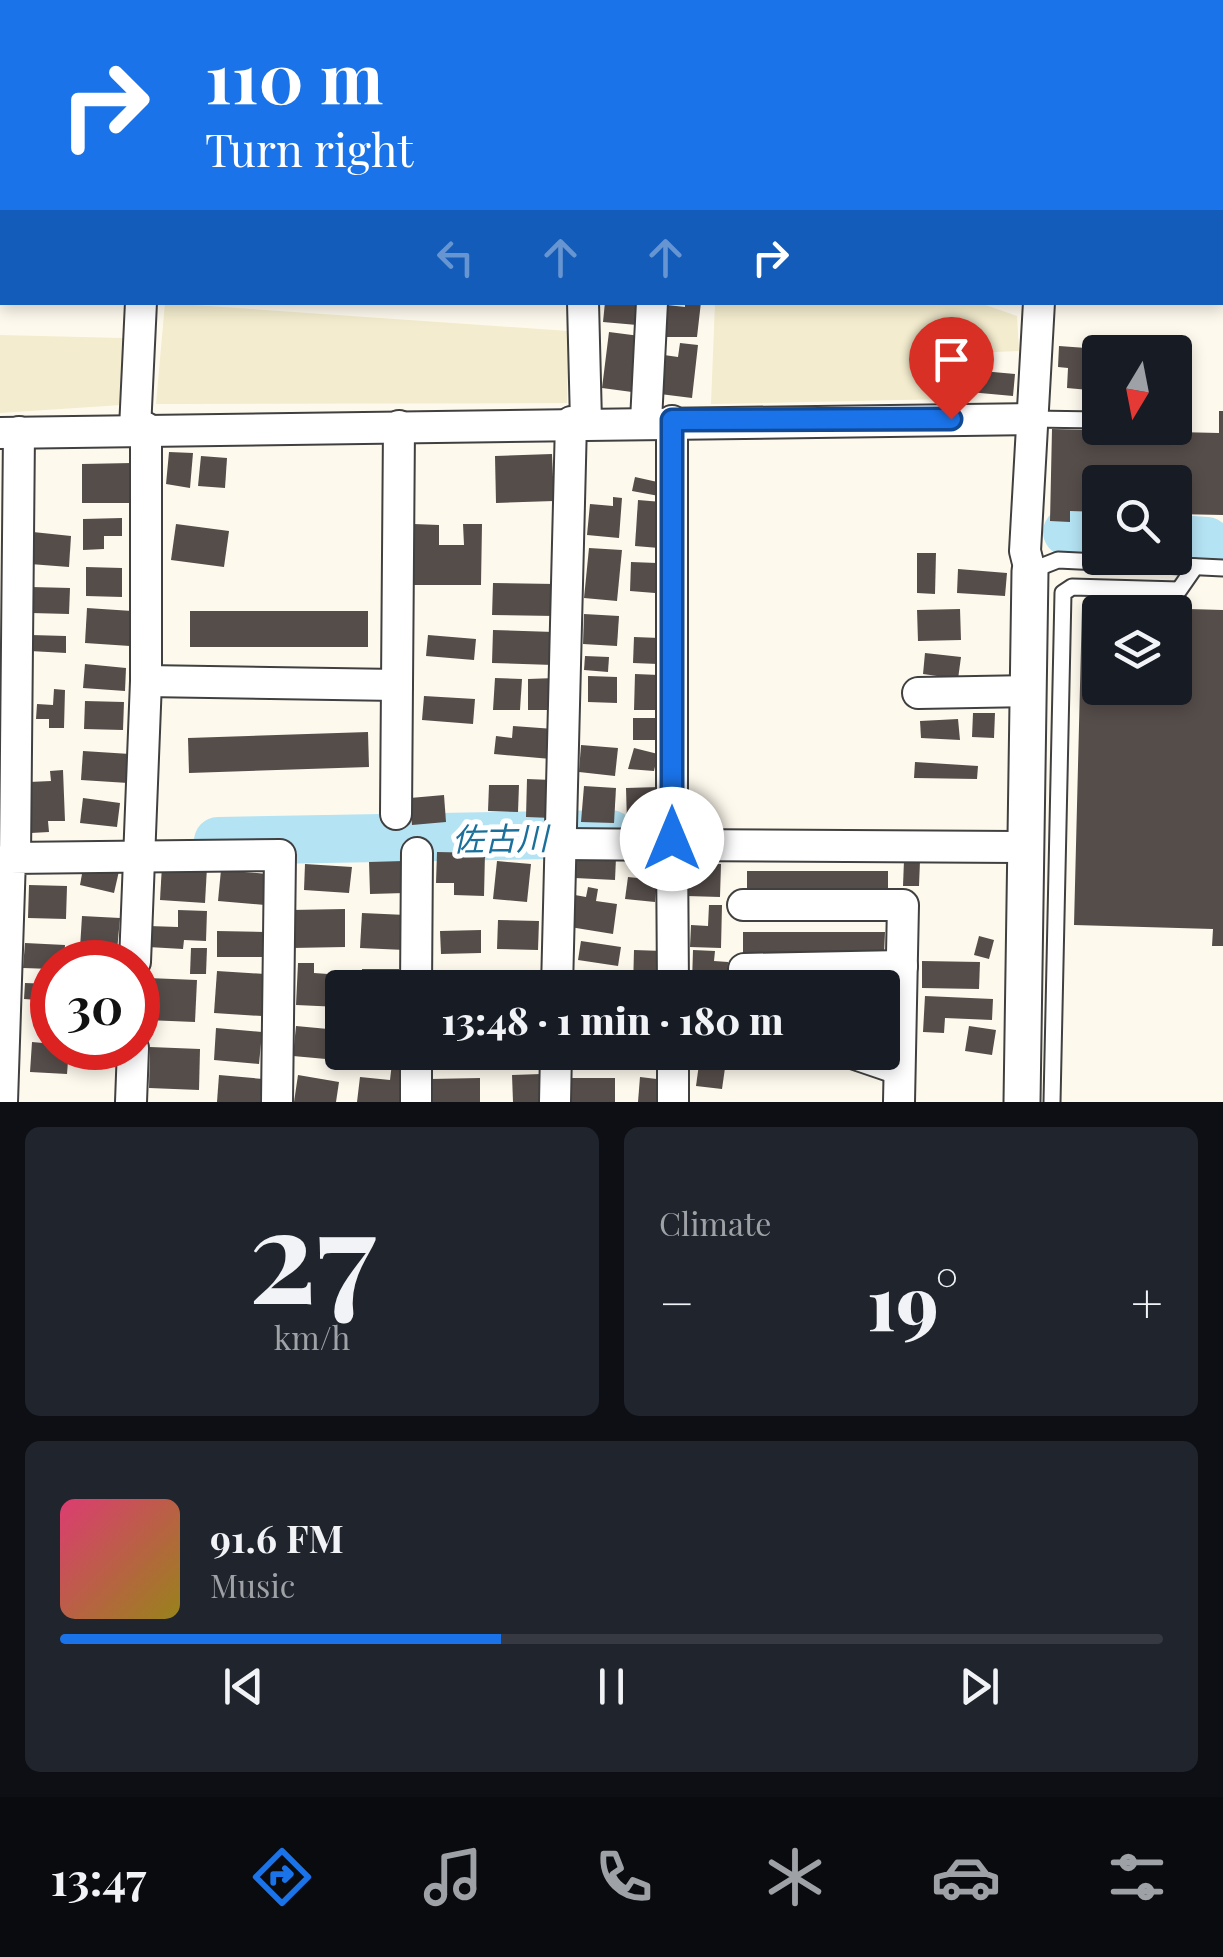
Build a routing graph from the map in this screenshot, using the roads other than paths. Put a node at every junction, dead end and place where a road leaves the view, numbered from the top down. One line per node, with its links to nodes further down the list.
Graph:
1 (141, 305): 10 (street)
2 (583, 305): 8 (street)
3 (652, 305): 7 (street)
4 (1040, 305): 5 (street)
5 (1031, 419): 6 (lane); 7 (street); 14 (street)
6 (1082, 420)
7 (659, 421): 8 (street); 21 (street)
8 (578, 422): 9 (street); 20 (street)
9 (399, 426): 10 (street); 16 (street)
10 (141, 429): 11 (street); 15 (street)
11 (10, 432): 24 (street)
12 (1195, 567): 13 (lane); 14 (lane); 47 (lane)
13 (1223, 568)
14 (1030, 571): 17 (street)
15 (146, 681): 16 (street); 22 (street)
16 (398, 685): 19 (street)
17 (1028, 691): 18 (street); 23 (street)
18 (918, 692)
19 (396, 814)
20 (564, 837): 21 (street); 31 (street)
21 (672, 838): 23 (street); 32 (street)
22 (140, 846): 24 (street); 27 (street); 41 (street)
23 (1024, 847): 46 (street)
24 (11, 853): 39 (street)
25 (417, 853): 30 (street)
26 (743, 905): 28 (street)
27 (136, 940)
28 (902, 966): 29 (street); 33 (street)
29 (744, 968)
30 (416, 970)
31 (557, 970)
32 (672, 970)
33 (900, 1069)
34 (132, 1070): 40 (street)
35 (416, 1070): 42 (street)
36 (556, 1070): 43 (street)
37 (673, 1070): 44 (street)
38 (900, 1070): 45 (street)
39 (2, 1102)
40 (131, 1102)
41 (278, 1102)
42 (416, 1102)
43 (555, 1102)
44 (673, 1102)
45 (898, 1102)
46 (1022, 1102)
47 (1052, 1102)

